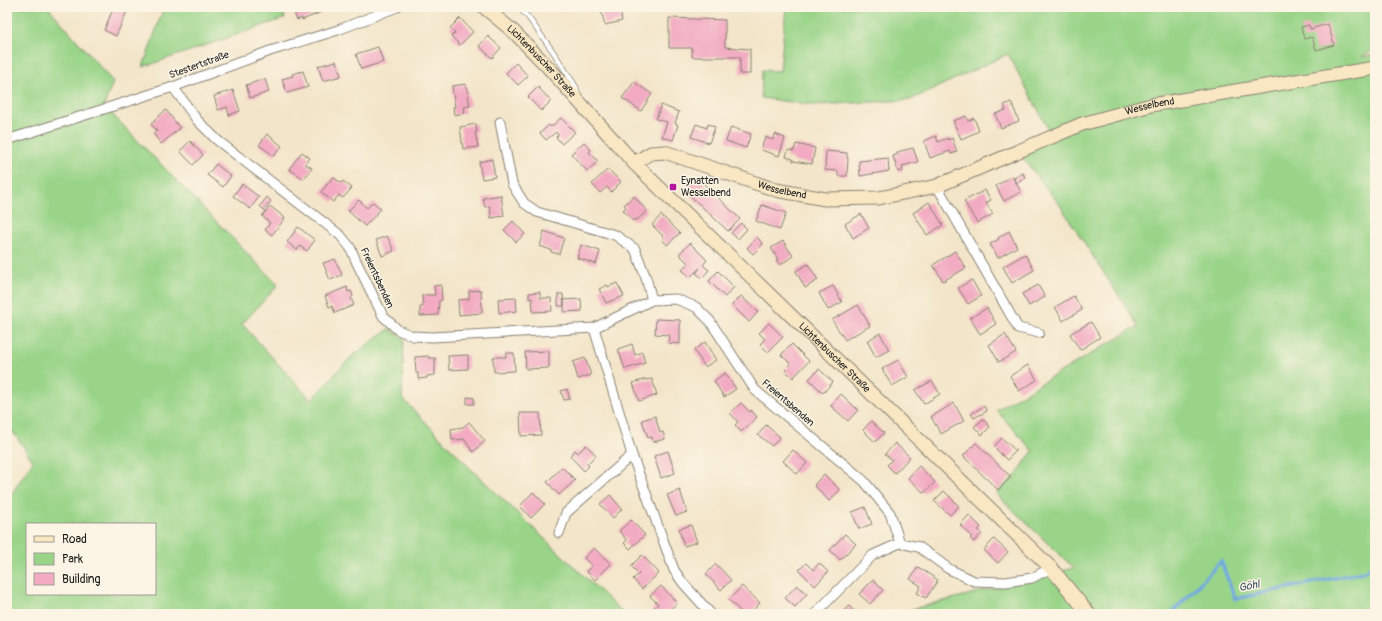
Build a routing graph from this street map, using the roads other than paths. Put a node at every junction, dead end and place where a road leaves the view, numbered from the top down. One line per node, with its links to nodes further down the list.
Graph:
1 (397, 7): 5 (street, Stestertstraße)
2 (484, 7): 6 (street, Lichtenbuscher Straße)
3 (518, 7): 6 (lane, Lichtenbuscher Straße)
4 (1375, 68): 10 (street, Wesselbend)
5 (173, 87): 8 (street, Stestertstraße); 12 (street, Freientsbenden)
6 (579, 101): 9 (street, Lichtenbuscher Straße)
7 (500, 122): 11 (street)
8 (7, 140)
9 (634, 163): 10 (street, Wesselbend); 17 (street, Lichtenbuscher Straße)
10 (937, 186): 13 (street)
11 (652, 300): 12 (street, Freientsbenden); 16 (street, Freientsbenden)
12 (594, 328): 14 (street)
13 (1039, 333)
14 (632, 455): 15 (street); 18 (street)
15 (559, 533)
16 (900, 543): 17 (street); 19 (street)
17 (1051, 568): 20 (street, Lichtenbuscher Straße)
18 (711, 614)
19 (815, 614)
20 (1089, 614)

